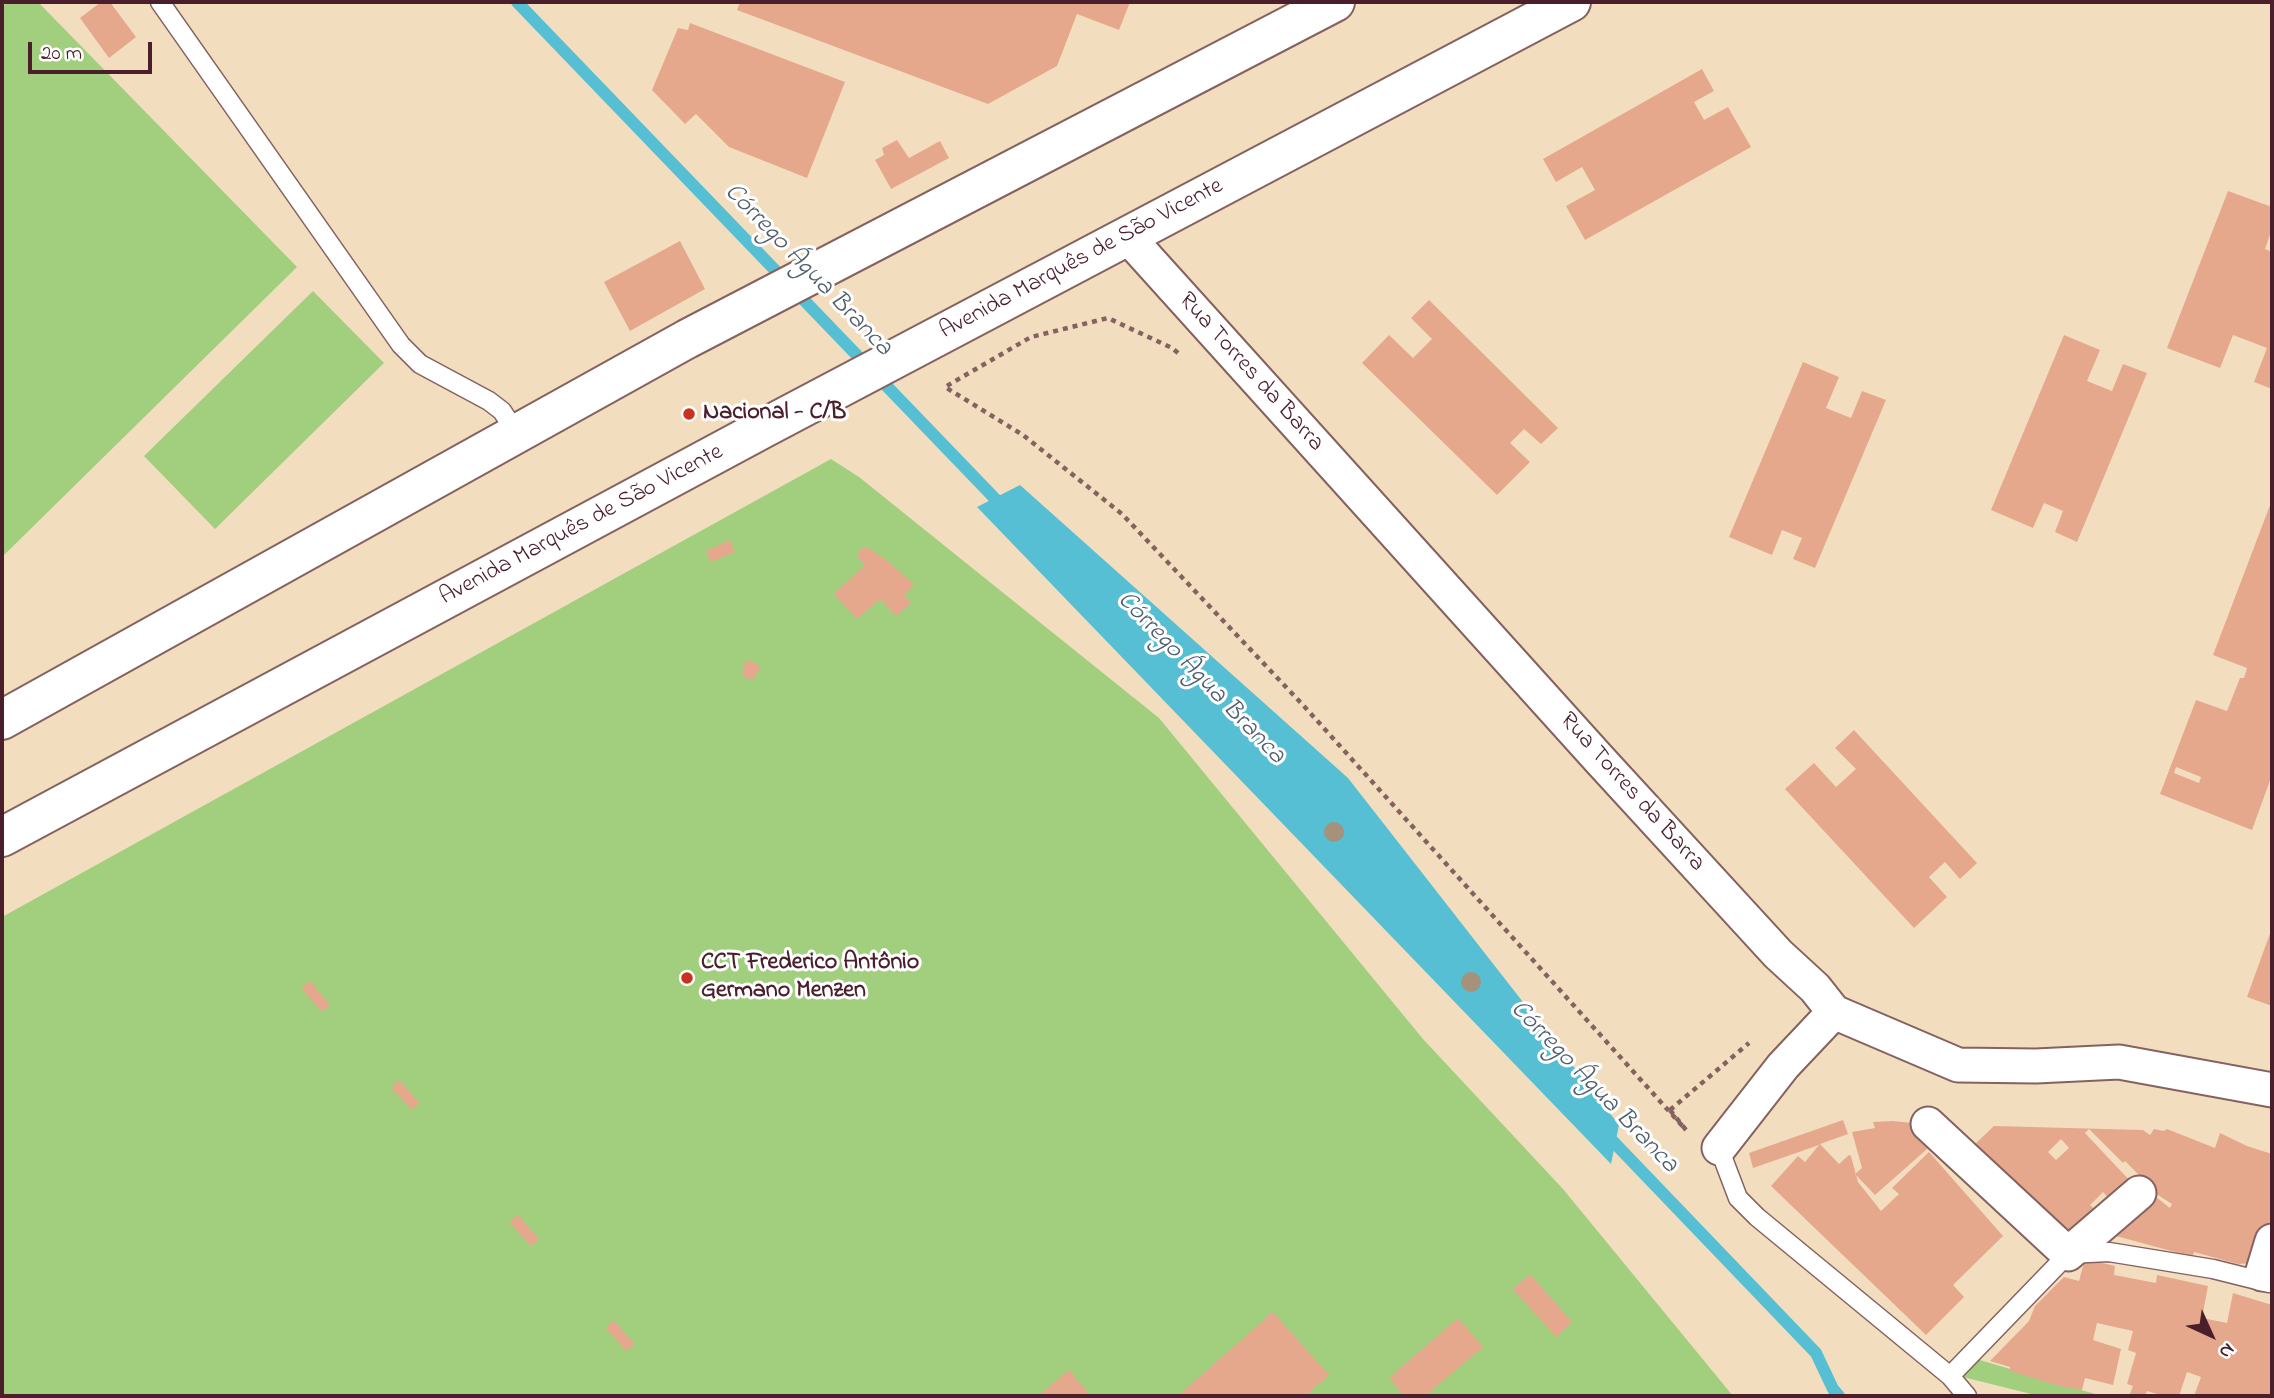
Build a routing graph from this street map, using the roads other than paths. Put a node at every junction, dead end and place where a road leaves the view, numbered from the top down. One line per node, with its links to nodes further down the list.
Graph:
1 (160, 2): 5 (lane)
2 (1335, 2): 5 (main road)
3 (1571, 2): 4 (main road, Avenida Marquês de São Vicente)
4 (1128, 236): 7 (main road, Avenida Marquês de São Vicente); 8 (street, Rua Torres da Barra)
5 (517, 434): 6 (main road)
6 (2, 720)
7 (2, 837)
8 (1834, 1012): 9 (street, Rua Torres da Barra); 11 (street)
9 (2272, 1090)
10 (1928, 1124): 14 (street)
11 (1719, 1148): 16 (lane)
12 (2139, 1194): 14 (street)
13 (2272, 1241): 15 (street)
14 (2068, 1254): 15 (lane); 16 (lane)
15 (2267, 1279)
16 (1950, 1376): 17 (lane)
17 (1967, 1396)

